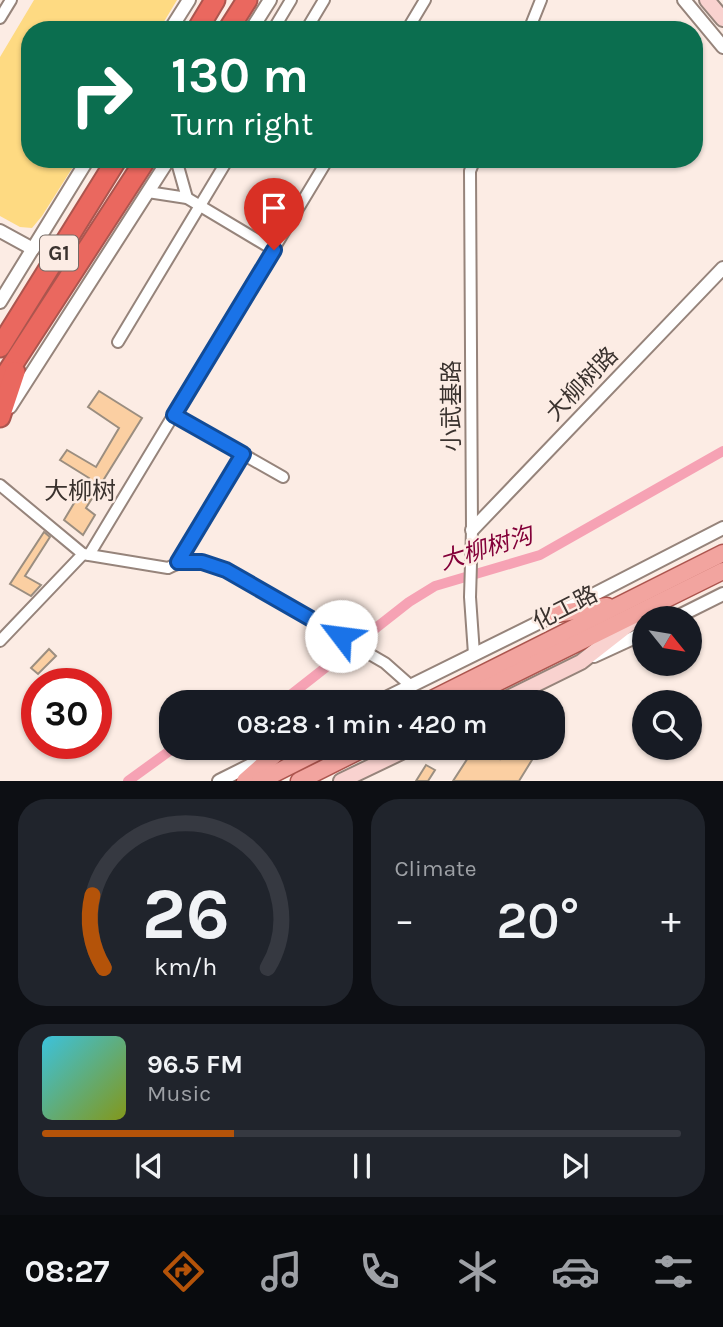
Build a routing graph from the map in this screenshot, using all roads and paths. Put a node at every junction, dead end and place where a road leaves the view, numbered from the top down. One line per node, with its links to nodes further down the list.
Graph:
1 (11, 0): 11 (street)
2 (189, 0): 12 (street)
3 (215, 0): 13 (highway)
4 (247, 0): 14 (highway)
5 (270, 0): 15 (street)
6 (291, 0): 16 (street)
7 (324, 0): 17 (street)
8 (425, 0): 18 (street)
9 (541, 0): 19 (street)
10 (684, 0): 20 (street)
11 (0, 18)
12 (176, 21)
13 (202, 21)
14 (234, 21)
15 (257, 21)
16 (281, 21)
17 (311, 21)
18 (412, 21)
19 (533, 21)
20 (701, 21)
21 (703, 23): 22 (street)
22 (723, 47)
23 (83, 168): 37 (street)
24 (99, 168): 35 (highway)
25 (111, 168): 35 (highway, G1)
26 (141, 168): 43 (highway, G1)
27 (163, 168): 32 (street)
28 (179, 168): 33 (street)
29 (223, 168): 34 (street)
30 (323, 168): 38 (street)
31 (471, 168): 52 (street, 小武基路)
32 (148, 192): 33 (street); 47 (street)
33 (187, 198): 34 (street)
34 (200, 205): 38 (street); 41 (street)
35 (80, 219): 42 (highway, G1)
36 (0, 230): 37 (street)
37 (33, 249): 40 (street)
38 (274, 250): 45 (street)
39 (723, 268): 52 (street, 大柳树路)
40 (0, 302)
41 (117, 342)
42 (0, 347)
43 (23, 347): 44 (highway, G1); 46 (highway)
44 (0, 384)
45 (174, 415): 48 (street); 54 (street)
46 (0, 417)
47 (0, 422)
48 (243, 454): 49 (street); 55 (street)
49 (284, 477)
50 (0, 485): 54 (street)
51 (723, 528): 61 (street)
52 (472, 530): 64 (street, 小武基路)
53 (723, 553): 59 (main road, 化工路)
54 (86, 554): 55 (street); 63 (street)
55 (178, 562): 66 (street)
56 (723, 571): 58 (main road, 化工路)
57 (723, 594): 60 (street)
58 (658, 602): 65 (main road); 69 (main road, 化工路)
59 (623, 604): 61 (main road); 68 (main road, 化工路)
60 (699, 606)
61 (556, 614): 64 (street)
62 (632, 639): 65 (street)
63 (0, 641)
64 (474, 654): 66 (street)
65 (581, 662): 70 (main road)
66 (411, 686): 67 (street)
67 (403, 690)
68 (450, 690)
69 (482, 690)
70 (524, 690)
71 (261, 760): 76 (street)
72 (270, 760): 77 (main road)
73 (301, 760): 78 (main road)
74 (341, 760): 79 (main road)
75 (385, 760): 80 (main road)
76 (219, 781)
77 (245, 781)
78 (260, 781)
79 (299, 781)
80 (341, 781)

